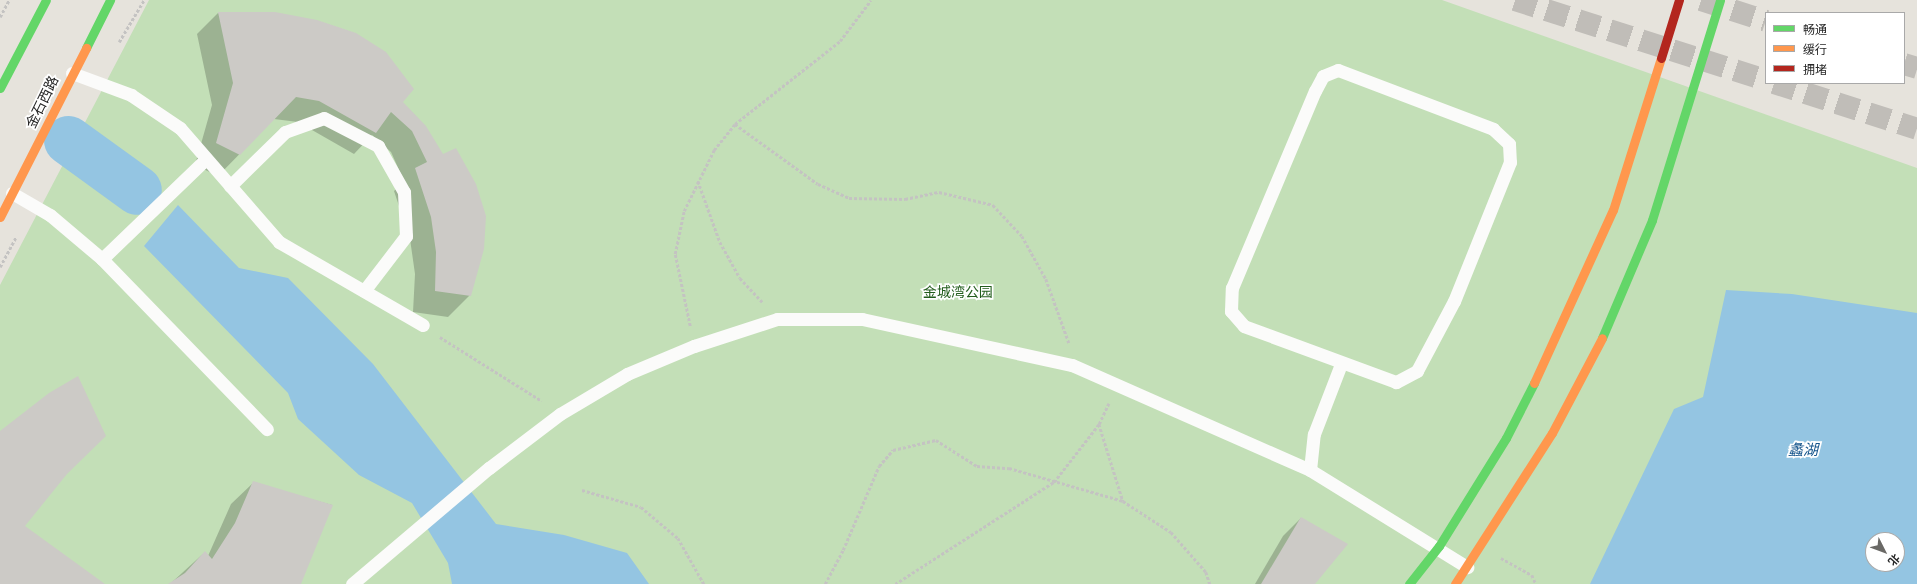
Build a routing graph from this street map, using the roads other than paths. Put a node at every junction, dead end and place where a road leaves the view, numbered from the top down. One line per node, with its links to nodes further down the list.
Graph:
1 (46, 0): 6 (main road)
2 (110, 0): 5 (main road, 金石西路)
3 (1679, 0): 17 (main road)
4 (1720, 0): 18 (main road)
5 (72, 73): 7 (lane); 9 (main road, 金石西路)
6 (0, 88)
7 (206, 159): 8 (lane); 11 (lane)
8 (230, 186): 12 (lane); 12 (lane)
9 (12, 193): 10 (main road, 金石西路); 11 (lane)
10 (0, 217)
11 (102, 259): 15 (lane)
12 (364, 292): 13 (lane)
13 (423, 325)
14 (1341, 364): 14 (lane); 16 (lane)
15 (267, 429)
16 (1310, 470): 17 (lane); 19 (lane)
17 (1439, 546): 18 (lane); 20 (main road)
18 (1467, 567): 21 (main road)
19 (352, 584)
20 (1409, 584)
21 (1455, 584)

